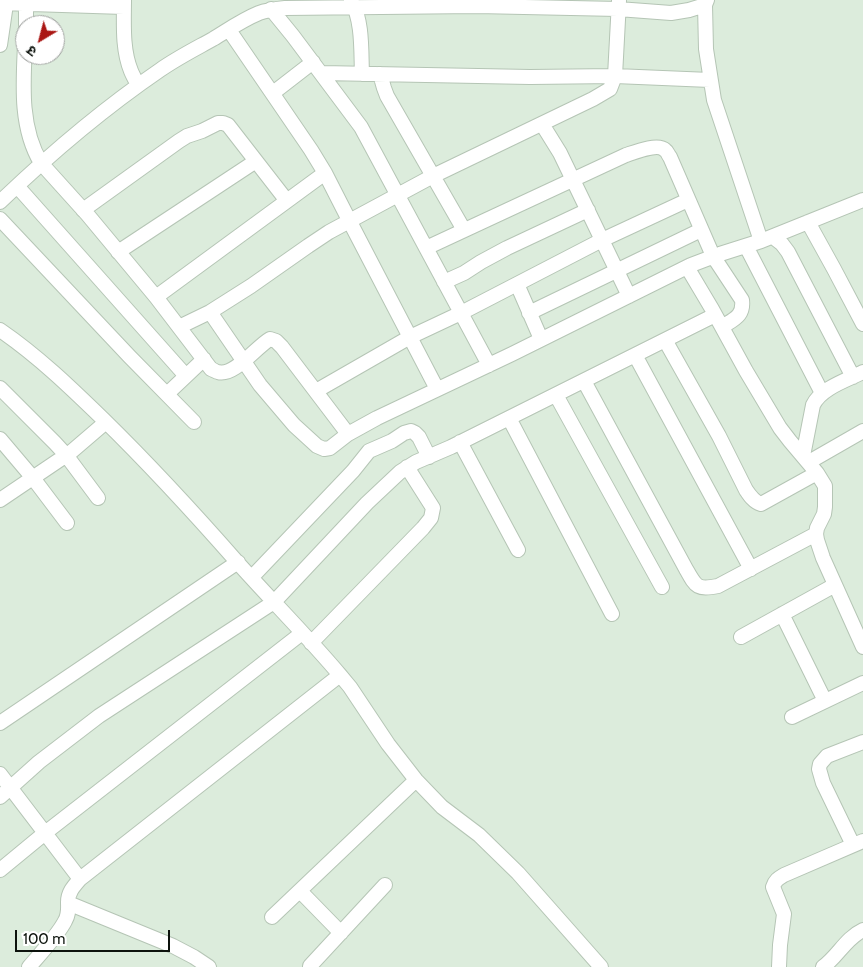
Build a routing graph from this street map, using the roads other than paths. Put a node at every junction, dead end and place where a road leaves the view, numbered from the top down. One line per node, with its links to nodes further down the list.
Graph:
1 (706, 2): 6 (street); 16 (street)
2 (3, 4): 3 (street); 10 (street)
3 (26, 4): 4 (street); 8 (street)
4 (124, 4): 17 (street)
5 (353, 4): 6 (street); 7 (street); 13 (street)
6 (618, 4): 15 (street)
7 (271, 9): 9 (street); 12 (street)
8 (26, 15)
9 (229, 30): 17 (street); 18 (street)
10 (0, 45)
11 (25, 65): 21 (street)
12 (317, 68): 13 (street); 18 (street); 26 (street)
13 (362, 74): 14 (street)
14 (380, 74): 15 (street); 23 (street)
15 (615, 76): 16 (street); 19 (street)
16 (710, 80): 38 (street)
17 (138, 86): 21 (street)
18 (273, 93): 22 (street)
19 (542, 124): 23 (street); 24 (street)
20 (256, 161): 29 (street); 31 (street); 42 (street)
21 (41, 163): 25 (street); 31 (street)
22 (325, 172): 29 (street); 34 (street)
23 (433, 176): 26 (street); 36 (street)
24 (573, 179): 27 (street); 32 (street); 36 (street)
25 (17, 186): 30 (street); 65 (street)
26 (398, 195): 34 (street); 41 (street)
27 (688, 200): 37 (street); 39 (street)
28 (863, 200): 35 (street)
29 (287, 201): 49 (street)
30 (0, 202)
31 (83, 210): 42 (street)
32 (588, 210): 39 (street); 46 (street)
33 (0, 219): 71 (street)
34 (350, 222): 50 (street); 57 (street)
35 (808, 222): 38 (street); 54 (street)
36 (464, 230): 41 (street)
37 (701, 230): 43 (street); 45 (street)
38 (767, 239): 40 (street); 64 (street)
39 (602, 240): 45 (street); 47 (street)
40 (746, 246): 43 (street); 70 (street)
41 (426, 248): 46 (street)
42 (118, 252): 49 (street)
43 (712, 256): 44 (street); 53 (street)
44 (687, 267): 48 (street); 53 (street)
45 (617, 271): 48 (street); 52 (street)
46 (444, 282): 51 (street)
47 (517, 284): 51 (street); 52 (street)
48 (629, 296): 58 (street)
49 (156, 297): 55 (street)
50 (210, 312): 55 (street); 62 (street)
51 (461, 313): 57 (street); 63 (street)
52 (529, 313): 58 (street)
53 (719, 321): 59 (street); 83 (street)
54 (863, 324)
55 (179, 327): 61 (street)
56 (0, 330): 74 (street)
57 (410, 337): 68 (street); 69 (street)
58 (541, 340): 63 (street)
59 (665, 340): 60 (street); 83 (street)
60 (635, 355): 66 (street); 92 (street)
61 (204, 359): 62 (street); 65 (street)
62 (244, 361): 69 (street); 77 (street)
63 (489, 365): 68 (street)
64 (858, 374): 70 (street)
65 (186, 376): 71 (street)
66 (584, 381): 72 (street); 92 (street)
67 (0, 388): 81 (street)
68 (437, 389): 77 (street)
69 (316, 392): 77 (street)
70 (822, 393): 83 (street)
71 (167, 394): 75 (street)
72 (556, 395): 73 (street); 95 (street)
73 (509, 418): 79 (street); 97 (street)
74 (106, 422): 81 (street); 91 (street)
75 (194, 422)
76 (863, 431): 83 (street)
77 (348, 434)
78 (0, 439): 80 (street)
79 (460, 442): 82 (street); 90 (street)
80 (5, 453): 85 (street)
81 (66, 455): 85 (street); 86 (street)
82 (429, 457): 84 (street); 93 (street)
83 (809, 464): 89 (street)
84 (407, 467): 96 (street); 100 (street)
85 (33, 478): 87 (street); 88 (street)
86 (98, 498)
87 (0, 500)
88 (67, 523)
89 (816, 534): 92 (street); 94 (street)
90 (518, 550)
91 (238, 562): 93 (street); 106 (street)
92 (751, 569)
93 (252, 577): 96 (street)
94 (835, 585): 98 (street); 101 (street)
95 (662, 587)
96 (274, 602): 100 (street); 110 (street)
97 (612, 614)
98 (782, 614): 99 (street); 104 (street)
99 (741, 637)
100 (306, 638): 102 (street); 111 (street)
101 (863, 647)
102 (340, 675): 109 (street); 114 (street)
103 (863, 683): 104 (street)
104 (825, 701): 105 (street)
105 (792, 717)
106 (0, 722)
107 (863, 742): 112 (street)
108 (0, 774): 110 (street)
109 (416, 780): 116 (street); 124 (street)
110 (5, 793): 111 (street)
111 (45, 833): 113 (street); 114 (street)
112 (858, 843): 125 (street)
113 (0, 870)
114 (80, 879): 117 (street)
115 (385, 885): 120 (street)
116 (300, 891): 118 (street); 120 (street)
117 (68, 903): 122 (street); 123 (street)
118 (272, 917)
119 (863, 930): 126 (street)
120 (341, 933): 121 (street)
121 (310, 966)
122 (29, 967)
123 (209, 967)
124 (601, 967)
125 (779, 967)
126 (823, 967)

